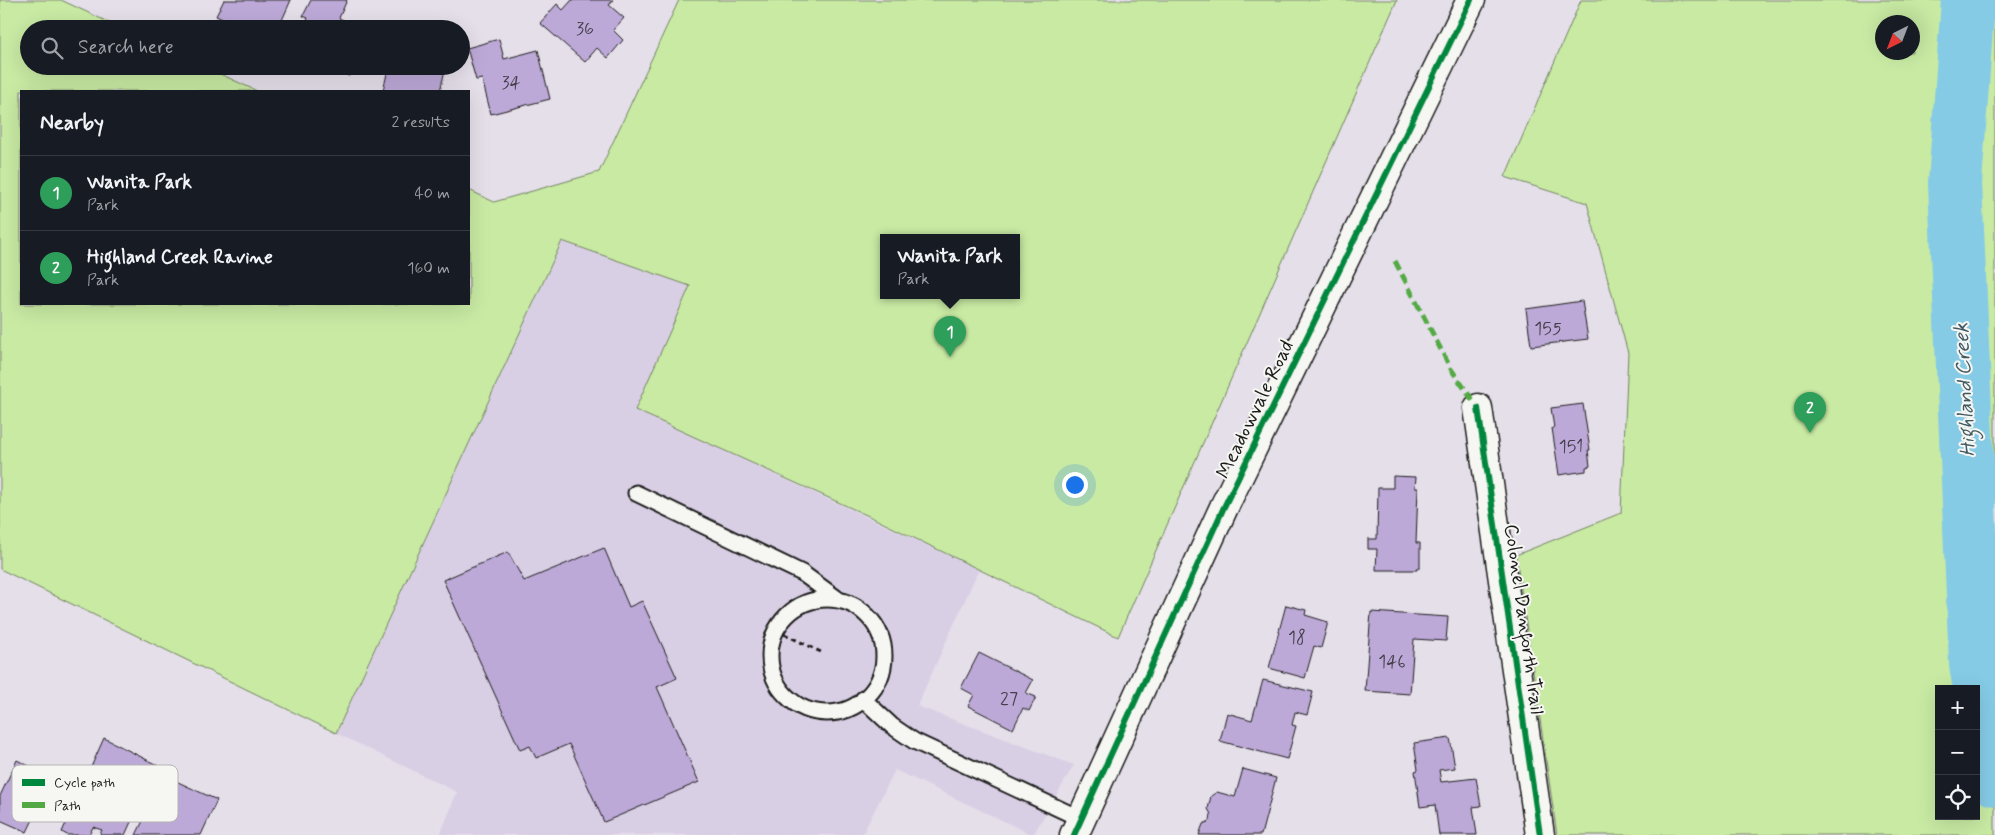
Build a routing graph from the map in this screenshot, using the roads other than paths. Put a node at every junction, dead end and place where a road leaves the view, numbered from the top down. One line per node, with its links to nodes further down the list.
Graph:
1 (1471, 0): 6 (street, Meadowvale Road)
2 (1478, 408): 7 (street, Colonel Danforth Trail)
3 (636, 493): 4 (lane)
4 (841, 600): 5 (lane); 5 (lane)
5 (863, 699): 6 (lane)
6 (1078, 827)
7 (1540, 835)

